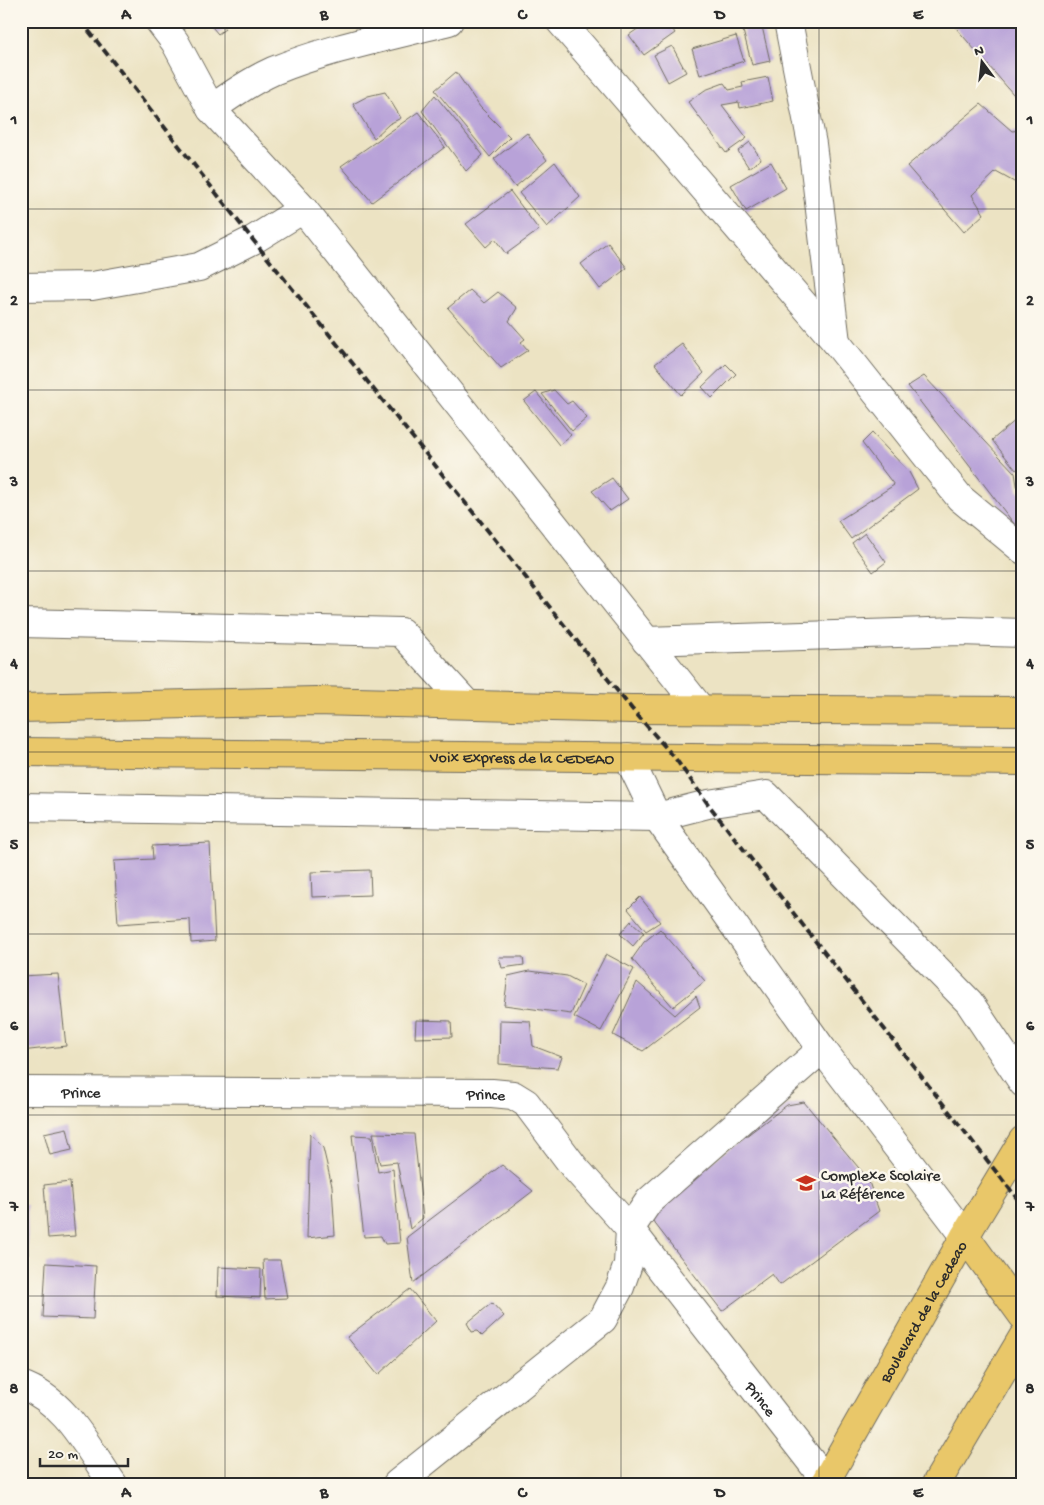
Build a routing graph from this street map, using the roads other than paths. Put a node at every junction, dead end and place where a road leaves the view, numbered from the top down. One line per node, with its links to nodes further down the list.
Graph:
1 (160, 21): 5 (street)
2 (450, 21): 5 (street)
3 (560, 21): 8 (street)
4 (788, 21): 8 (street)
5 (211, 109): 6 (street)
6 (302, 209): 7 (street); 12 (street)
7 (21, 287)
8 (836, 342): 9 (street)
9 (1023, 550)
10 (21, 623): 13 (street)
11 (1023, 633): 12 (street)
12 (646, 641): 15 (street)
13 (467, 704): 14 (main road); 15 (main road)
14 (21, 708)
15 (700, 708): 16 (main road)
16 (1023, 711)
17 (21, 752): 18 (main road, Voix Express de la CEDEAO)
18 (628, 757): 19 (main road, Voix Express de la CEDEAO); 21 (street)
19 (1023, 761)
20 (21, 807): 21 (street)
21 (657, 817): 22 (street); 23 (street)
22 (822, 1049): 26 (street); 27 (street)
23 (1023, 1083)
24 (21, 1091): 26 (street, Prince)
25 (1023, 1140): 27 (main road, Boulevard de la Cedeao)
26 (630, 1229): 31 (street, Prince); 33 (street)
27 (965, 1236): 28 (main road); 31 (main road, Boulevard de la Cedeao)
28 (1023, 1316)
29 (1023, 1337): 34 (main road)
30 (21, 1385): 32 (street)
31 (825, 1482)
32 (113, 1484)
33 (397, 1484)
34 (936, 1484)

